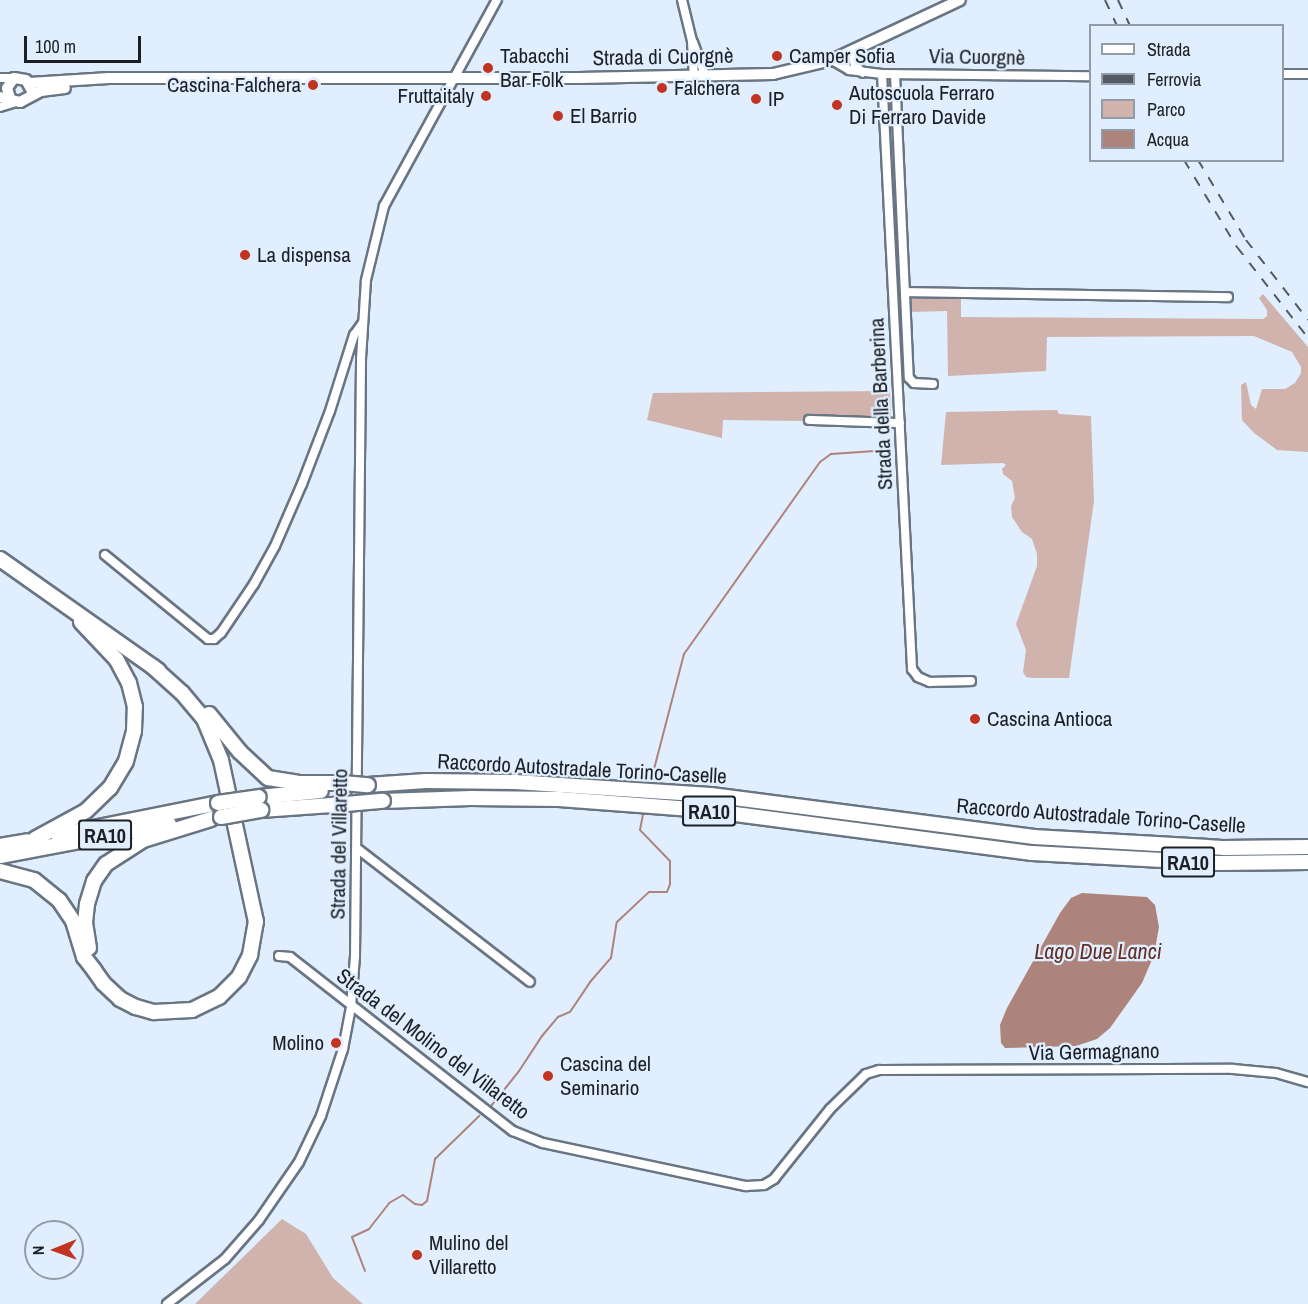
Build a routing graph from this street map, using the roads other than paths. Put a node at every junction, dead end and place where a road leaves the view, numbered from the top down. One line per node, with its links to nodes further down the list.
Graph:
1 (497, 0): 15 (street, Strada del Villaretto)
2 (682, 0): 4 (street)
3 (960, 0): 5 (main road, Strada di Cuorgnè)
4 (692, 41): 12 (street); 13 (street)
5 (851, 52): 6 (main road, Strada di Cuorgnè); 7 (street)
6 (832, 60): 7 (street, Via Cuorgnè); 13 (main road, Strada di Cuorgnè)
7 (863, 73): 8 (street, Via Cuorgnè)
8 (882, 74): 9 (street, Via Cuorgnè); 27 (street, Strada della Barberina)
9 (895, 74): 14 (street, Via Cuorgnè); 22 (street, Strada della Barberina)
10 (1284, 74): 11 (street)
11 (1308, 74)
12 (694, 75): 13 (main road, Strada di Cuorgnè); 15 (main road, Strada di Cuorgnè)
13 (705, 75)
14 (1089, 76)
15 (454, 77): 16 (main road, Strada di Cuorgnè); 24 (street, Strada del Villaretto)
16 (136, 80): 18 (main road, Strada di Cuorgnè); 19 (main road, Strada di Cuorgnè)
17 (5, 82): 18 (main road); 20 (main road)
18 (29, 83): 19 (main road)
19 (30, 95): 20 (main road)
20 (9, 99): 21 (street)
21 (0, 106)
22 (905, 292): 23 (street, Strada della Barberina); 25 (street, Strada della Barberina)
23 (1228, 297)
24 (363, 322): 28 (street, Strada del Villaretto); 39 (street, Strada del Villaretto)
25 (933, 384)
26 (809, 420): 27 (street)
27 (900, 423): 32 (street, Strada della Barberina)
28 (105, 555)
29 (0, 558): 30 (highway)
30 (67, 608): 31 (highway); 36 (highway)
31 (152, 666): 33 (highway); 45 (highway)
32 (971, 681)
33 (344, 785): 34 (highway, Raccordo Autostradale Torino-Caselle / RA10); 38 (highway, Raccordo Autostradale Torino-Caselle / RA10, bridge)
34 (260, 804): 35 (highway, Raccordo Autostradale Torino-Caselle / RA10, bridge); 36 (highway, Raccordo Autostradale Torino-Caselle / RA10, bridge); 41 (highway, Raccordo Autostradale Torino-Caselle / RA10, bridge)
35 (216, 818): 40 (highway, Raccordo Autostradale Torino-Caselle / RA10); 45 (highway)
36 (35, 839): 37 (highway, Raccordo Autostradale Torino-Caselle / RA10)
37 (0, 846)
38 (1308, 847)
39 (358, 849): 44 (street); 46 (street, Strada del Villaretto)
40 (0, 856)
41 (1308, 862)
42 (0, 871): 45 (highway)
43 (279, 956): 46 (street, Strada del Molino del Villaretto)
44 (530, 982)
45 (111, 990)
46 (351, 1007): 47 (street, Strada del Molino del Villaretto); 49 (street, Strada del Villaretto)
47 (879, 1070): 48 (street, Via Germagnano)
48 (1308, 1082)
49 (167, 1304)

